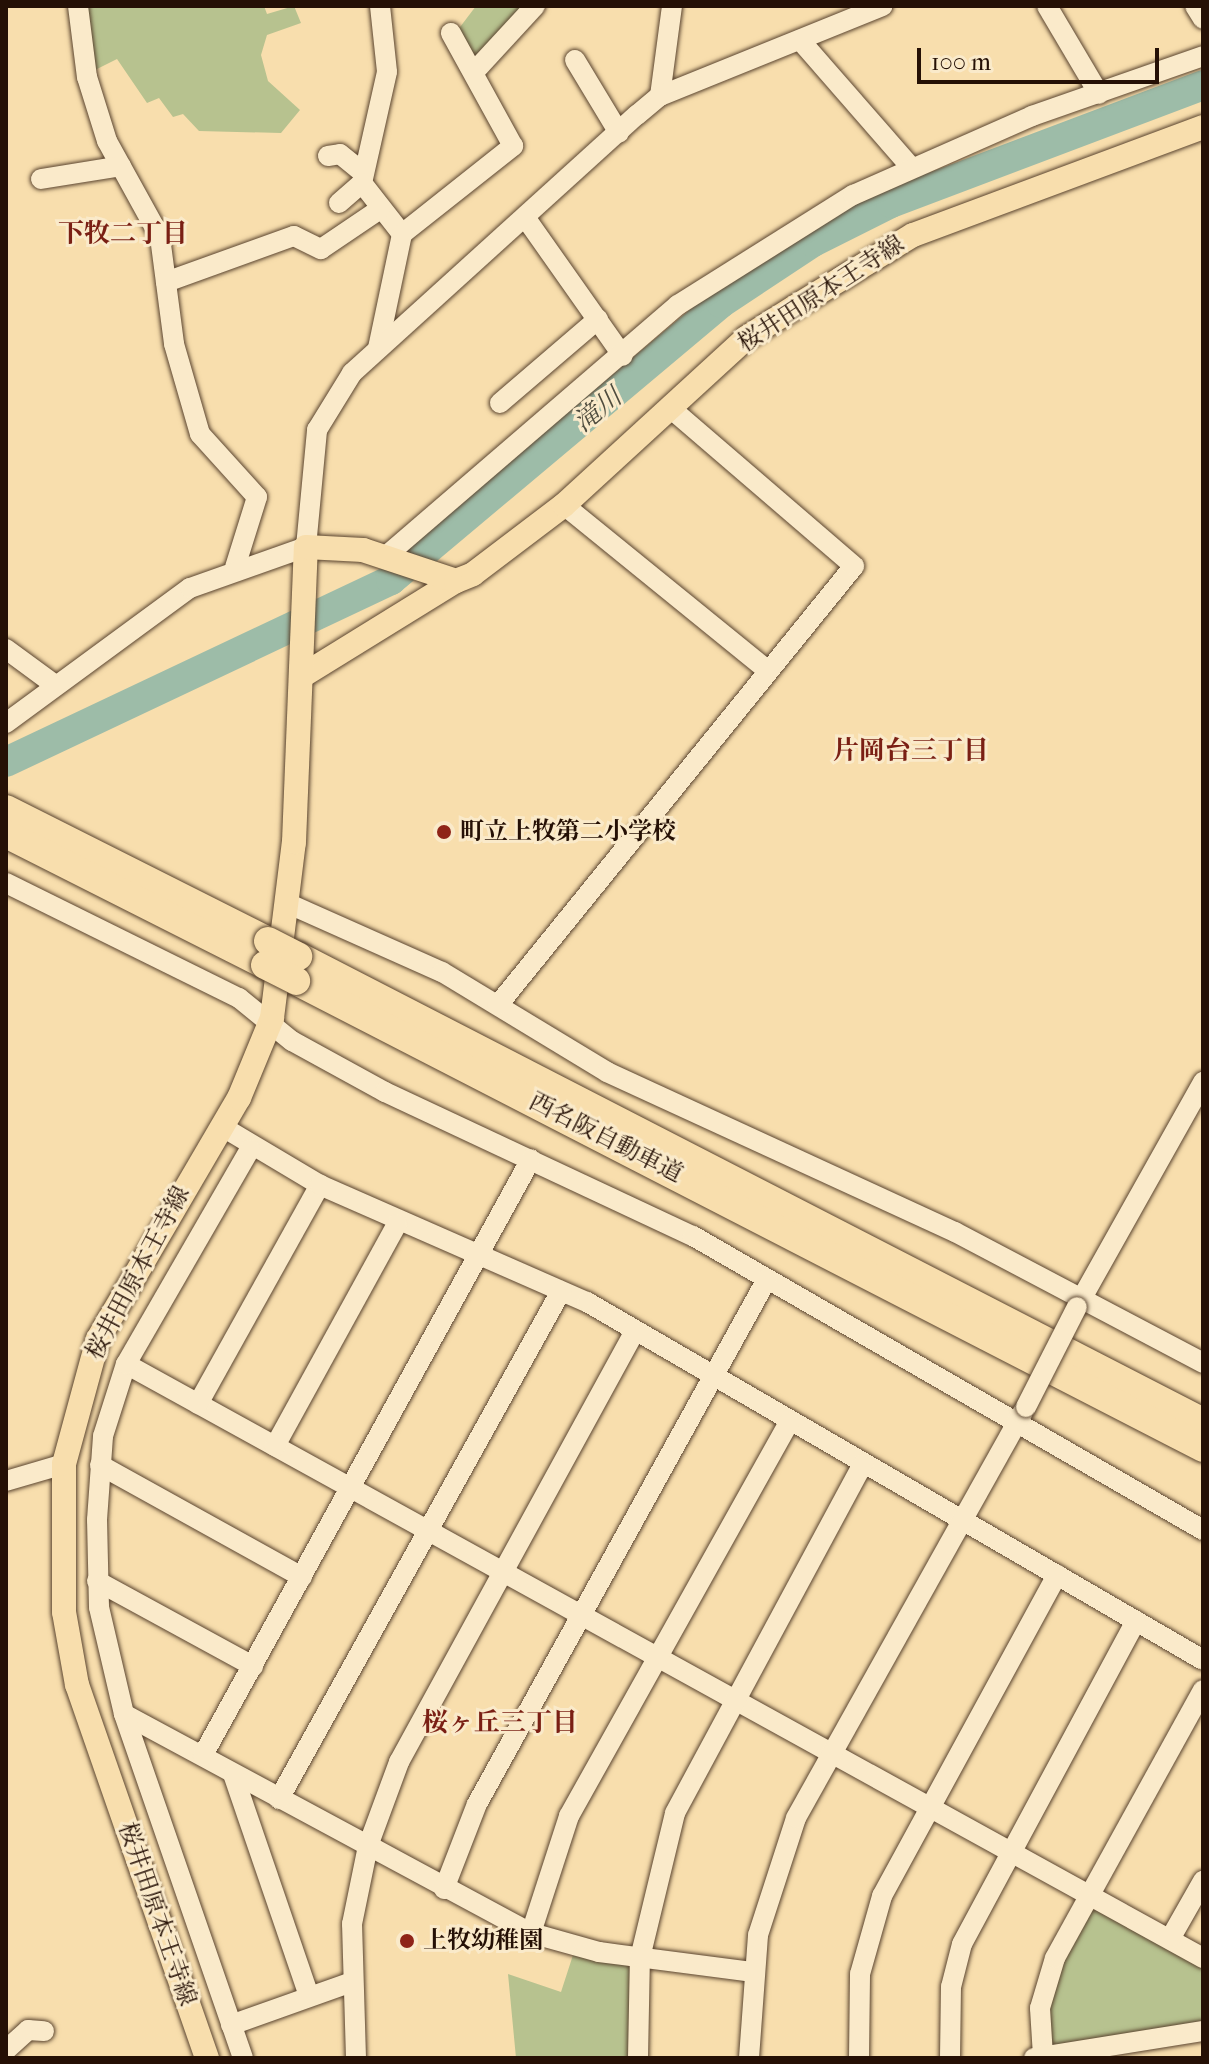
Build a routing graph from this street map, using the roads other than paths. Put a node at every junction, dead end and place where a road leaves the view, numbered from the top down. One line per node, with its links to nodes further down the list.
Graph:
1 (78, 6): 20 (street)
2 (380, 6): 21 (street)
3 (535, 6): 13 (street)
4 (672, 6): 15 (street)
5 (883, 6): 10 (street)
6 (1047, 6): 14 (street)
7 (1195, 6): 8 (street)
8 (1203, 19)
9 (451, 33): 13 (street)
10 (800, 40): 15 (street); 19 (street)
11 (1203, 56): 14 (street)
12 (575, 60): 17 (street)
13 (474, 72): 26 (street)
14 (1099, 94): 19 (street)
15 (660, 96): 17 (street)
16 (1203, 127): 32 (main road, 桜井田原本王寺線)
17 (619, 133): 25 (street)
18 (328, 156): 21 (street)
19 (909, 165): 30 (street)
20 (121, 166): 22 (street); 27 (street)
21 (362, 178): 23 (street); 24 (street)
22 (41, 179)
23 (339, 203)
24 (380, 209): 26 (street); 27 (street)
25 (527, 220): 28 (street); 29 (street)
26 (402, 234): 29 (street)
27 (166, 282): 36 (street)
28 (598, 319): 30 (street); 31 (street)
29 (378, 348): 34 (street)
30 (623, 356): 35 (street)
31 (500, 403)
32 (669, 407): 33 (main road, 桜井田原本王寺線); 39 (street)
33 (564, 505): 37 (main road, 桜井田原本王寺線); 39 (street)
34 (306, 547): 35 (main road); 36 (street); 40 (main road, 桜井田原本王寺線)
35 (386, 556): 37 (main road)
36 (235, 567): 41 (street)
37 (446, 578): 40 (main road, 桜井田原本王寺線)
38 (6, 649): 41 (street)
39 (766, 669): 49 (street)
40 (302, 676): 46 (main road, 桜井田原本王寺線)
41 (55, 685): 42 (street)
42 (6, 723)
43 (6, 809): 47 (highway, 西名阪自動車道)
44 (6, 834): 47 (highway, 西名阪自動車道)
45 (6, 883): 50 (street)
46 (289, 904): 49 (street); 50 (main road, 桜井田原本王寺線)
47 (266, 953): 48 (highway, 西名阪自動車道, bridge)
48 (297, 969): 68 (highway, 西名阪自動車道); 70 (highway, 西名阪自動車道)
49 (498, 1005): 60 (street)
50 (272, 1018): 52 (main road, 桜井田原本王寺線); 54 (street)
51 (1201, 1091): 60 (street)
52 (221, 1126): 53 (street); 71 (main road, 桜井田原本王寺線)
53 (250, 1149): 55 (street); 63 (street)
54 (531, 1159): 57 (street); 58 (street)
55 (320, 1185): 56 (street); 65 (street)
56 (397, 1224): 57 (street); 69 (street)
57 (479, 1257): 59 (street); 75 (street)
58 (767, 1279): 64 (street); 66 (street)
59 (561, 1291): 61 (street); 77 (street)
60 (1080, 1302): 62 (street); 66 (street, bridge)
61 (635, 1331): 64 (street); 79 (street)
62 (1201, 1358)
63 (126, 1364): 65 (street); 73 (street)
64 (712, 1376): 67 (street); 83 (street)
65 (198, 1404): 69 (street)
66 (1022, 1415): 76 (street); 78 (street)
67 (789, 1422): 72 (street); 85 (street)
68 (1203, 1422)
69 (275, 1446): 75 (street)
70 (1203, 1448)
71 (64, 1464): 74 (street); 114 (main road, 桜井田原本王寺線)
72 (863, 1464): 76 (street); 89 (street)
73 (100, 1465): 81 (street); 82 (street)
74 (6, 1481)
75 (352, 1488): 77 (street); 81 (street)
76 (961, 1520): 80 (street); 91 (street)
77 (428, 1530): 79 (street); 94 (street)
78 (1203, 1530)
79 (505, 1572): 83 (street); 96 (street)
80 (1057, 1575): 84 (street); 95 (street)
81 (302, 1577): 87 (street)
82 (97, 1581): 87 (street); 90 (street)
83 (581, 1615): 85 (street); 99 (street)
84 (1136, 1621): 86 (street); 97 (street)
85 (658, 1656): 89 (street); 101 (street)
86 (1203, 1660)
87 (253, 1666): 92 (street)
88 (1203, 1690): 100 (street)
89 (733, 1699): 91 (street); 103 (street)
90 (124, 1714): 92 (street); 108 (street)
91 (831, 1754): 95 (street); 105 (street)
92 (203, 1755): 93 (street)
93 (233, 1774): 94 (street); 107 (street)
94 (279, 1799): 96 (street)
95 (928, 1806): 97 (street); 119 (street)
96 (368, 1846): 99 (street); 106 (street)
97 (1009, 1851): 100 (street); 120 (street)
98 (1203, 1881): 102 (street)
99 (444, 1889): 101 (street)
100 (1089, 1895): 102 (street); 113 (street)
101 (531, 1933): 103 (street)
102 (1170, 1939): 104 (street)
103 (640, 1958): 105 (street); 117 (street)
104 (1203, 1958)
105 (752, 1972): 118 (street)
106 (349, 1983): 107 (street); 116 (street)
107 (309, 1996): 108 (street)
108 (231, 2025): 115 (street)
109 (44, 2031): 111 (street)
110 (1203, 2031): 112 (street)
111 (8, 2041)
112 (1122, 2051): 113 (street)
113 (1038, 2057)
114 (207, 2058)
115 (243, 2058)
116 (356, 2058)
117 (638, 2058)
118 (749, 2058)
119 (859, 2058)
120 (950, 2058)

